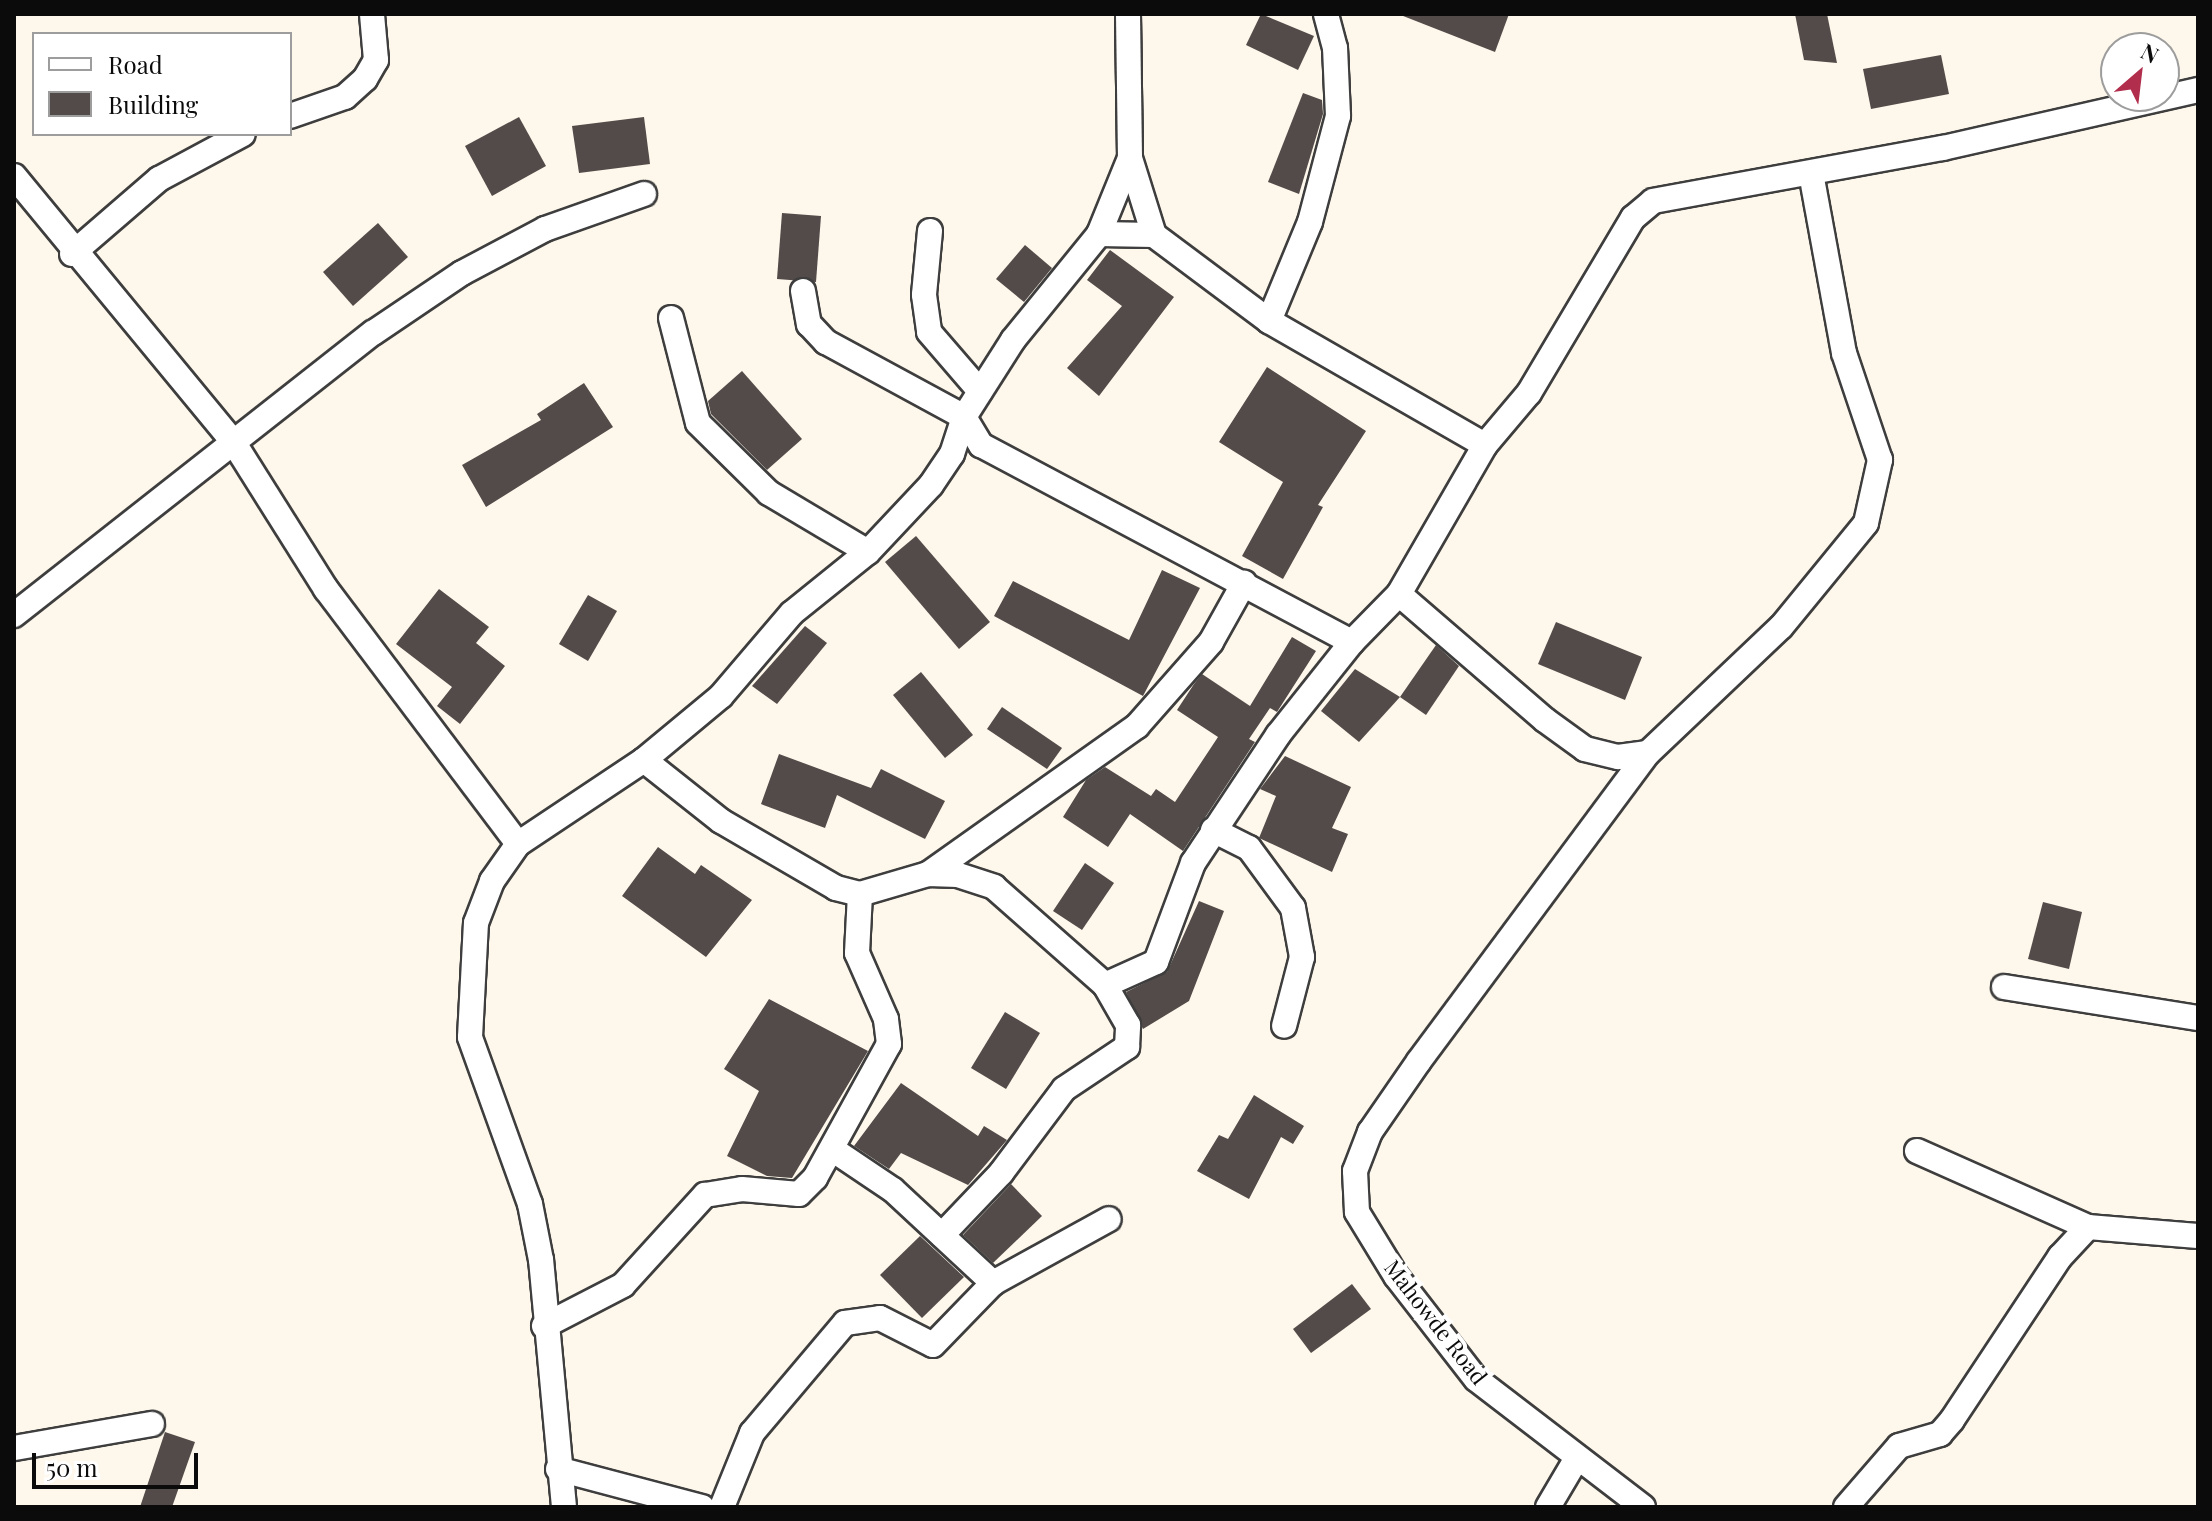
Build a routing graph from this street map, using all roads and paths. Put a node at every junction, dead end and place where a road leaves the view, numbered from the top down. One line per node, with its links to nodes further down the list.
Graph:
1 (372, 14): 5 (street)
2 (1128, 14): 7 (street)
3 (1326, 14): 17 (street)
4 (2198, 90): 8 (street)
5 (292, 115)
6 (239, 136): 14 (street)
7 (1130, 158): 12 (street); 13 (street)
8 (1811, 174): 21 (street); 27 (street)
9 (14, 176): 14 (street)
10 (644, 194): 20 (street)
11 (930, 231): 18 (street)
12 (1099, 234): 13 (street); 18 (street)
13 (1154, 235): 17 (street)
14 (72, 254): 20 (street)
15 (803, 291): 19 (street)
16 (671, 318): 22 (street)
17 (1269, 321): 21 (street)
18 (980, 391): 19 (street)
19 (964, 417): 22 (street); 23 (street)
20 (234, 443): 25 (street); 30 (street)
21 (1485, 445): 24 (street)
22 (868, 552): 28 (street)
23 (1244, 583): 26 (street); 31 (street)
24 (1399, 594): 26 (street); 27 (street)
25 (14, 615)
26 (1352, 642): 29 (street)
27 (1648, 753): 47 (street, Mahowde Road)
28 (644, 760): 30 (street); 32 (street)
29 (1213, 830): 33 (street); 36 (street)
30 (518, 844): 44 (street)
31 (928, 874): 32 (street); 33 (street)
32 (860, 894): 37 (street)
33 (1105, 985): 41 (street)
34 (2004, 987): 35 (street)
35 (2198, 1012)
36 (1284, 1026)
37 (832, 1149): 41 (street); 44 (street)
38 (1917, 1151): 40 (street)
39 (1109, 1219): 43 (street)
40 (2088, 1227): 42 (street); 54 (street)
41 (942, 1235): 43 (street)
42 (2198, 1236)
43 (993, 1283): 51 (street)
44 (544, 1326): 48 (street)
45 (152, 1424): 46 (street)
46 (14, 1448)
47 (1577, 1458): 52 (street); 53 (street, Mahowde Road)
48 (558, 1469): 49 (street); 50 (street)
49 (564, 1507)
50 (702, 1507)
51 (722, 1507)
52 (1548, 1507)
53 (1643, 1507)
54 (1846, 1507)

